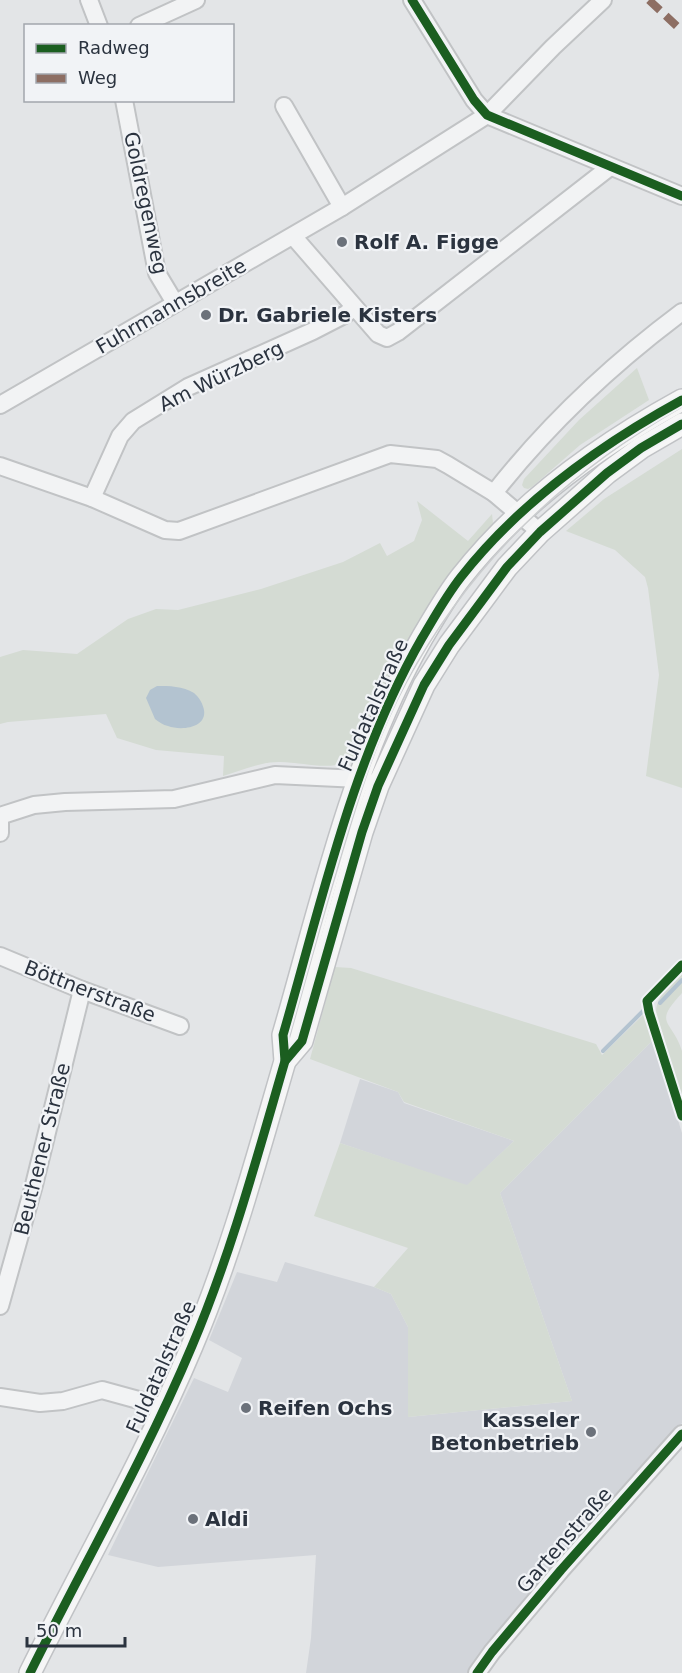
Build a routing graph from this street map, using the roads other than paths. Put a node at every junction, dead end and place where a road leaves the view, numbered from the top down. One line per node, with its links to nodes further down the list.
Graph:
1 (88, 0): 5 (street)
2 (196, 0): 6 (street)
3 (412, 0): 9 (street)
4 (603, 0): 9 (street, Fuhrmannsbreite)
5 (98, 24)
6 (143, 24)
7 (124, 102): 14 (street, Goldregenweg)
8 (284, 106): 12 (street)
9 (487, 115): 10 (street); 12 (street, Fuhrmannsbreite)
10 (610, 168): 11 (street); 15 (street)
11 (682, 196)
12 (342, 207): 13 (street, Fuhrmannsbreite)
13 (293, 236): 14 (street, Fuhrmannsbreite); 15 (street)
14 (176, 303): 18 (street, Fuhrmannsbreite)
15 (354, 307): 22 (street, Am Würzberg)
16 (682, 312): 21 (street)
17 (682, 400): 23 (main road, Fuldatalstraße)
18 (0, 405)
19 (682, 424): 24 (main road, Fuldatalstraße)
20 (0, 466): 22 (street)
21 (494, 493): 22 (street); 23 (street)
22 (92, 498)
23 (519, 514): 24 (street); 25 (main road, Fuldatalstraße)
24 (540, 532): 25 (main road, Fuldatalstraße)
25 (368, 782): 26 (street); 33 (main road, Fuldatalstraße)
26 (0, 818): 27 (street)
27 (0, 833)
28 (0, 956): 29 (street, Böttnerstraße)
29 (82, 990): 30 (street, Böttnerstraße); 31 (street, Beuthener Straße)
30 (180, 1026)
31 (0, 1306)
32 (0, 1397): 33 (street)
33 (165, 1407): 35 (main road, Fuldatalstraße)
34 (682, 1434): 36 (street, Gartenstraße)
35 (30, 1673)
36 (477, 1673)

